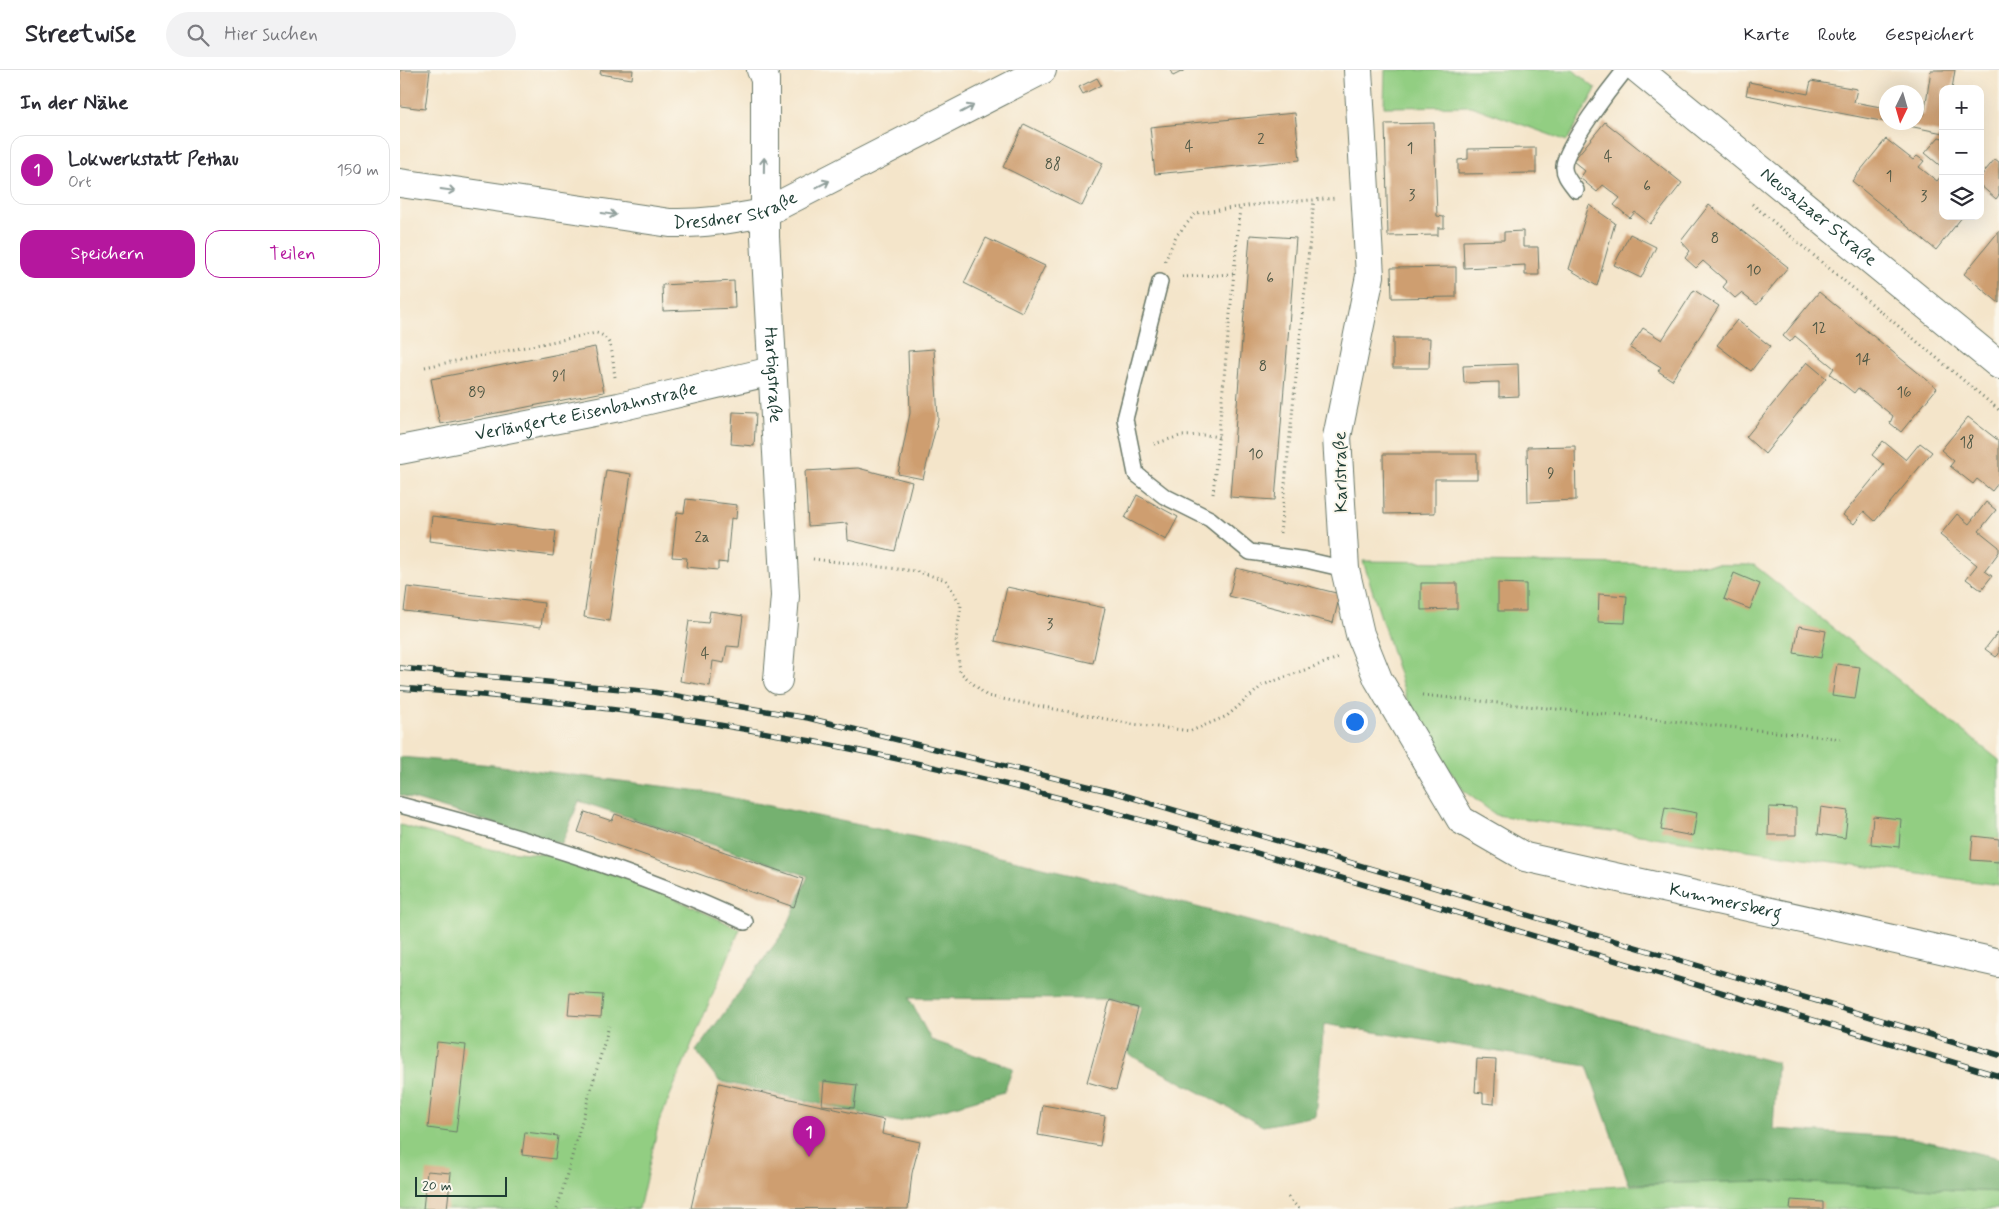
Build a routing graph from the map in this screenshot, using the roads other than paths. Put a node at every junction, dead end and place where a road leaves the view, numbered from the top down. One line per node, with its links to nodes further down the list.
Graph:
1 (761, 70): 8 (street, Hartigstraße, one-way to 1)
2 (1042, 70): 8 (street, Dresdner Straße, one-way to 2)
3 (1358, 70): 13 (street, Karlstraße)
4 (1625, 70): 7 (lane)
5 (1639, 70): 10 (street, Neusalzaer Straße)
6 (400, 183): 8 (street, Dresdner Straße, one-way to 8)
7 (1576, 190)
8 (764, 213): 11 (street, Hartigstraße)
9 (1160, 282): 13 (lane)
10 (1999, 365)
11 (772, 371): 12 (street, Verlängerte Eisenbahnstraße); 14 (street, Hartigstraße)
12 (400, 450)
13 (1345, 569): 16 (street, Karlstraße)
14 (778, 680)
15 (400, 805): 17 (lane)
16 (1461, 820): 18 (street, Kummersberg)
17 (745, 922)
18 (1999, 964)

